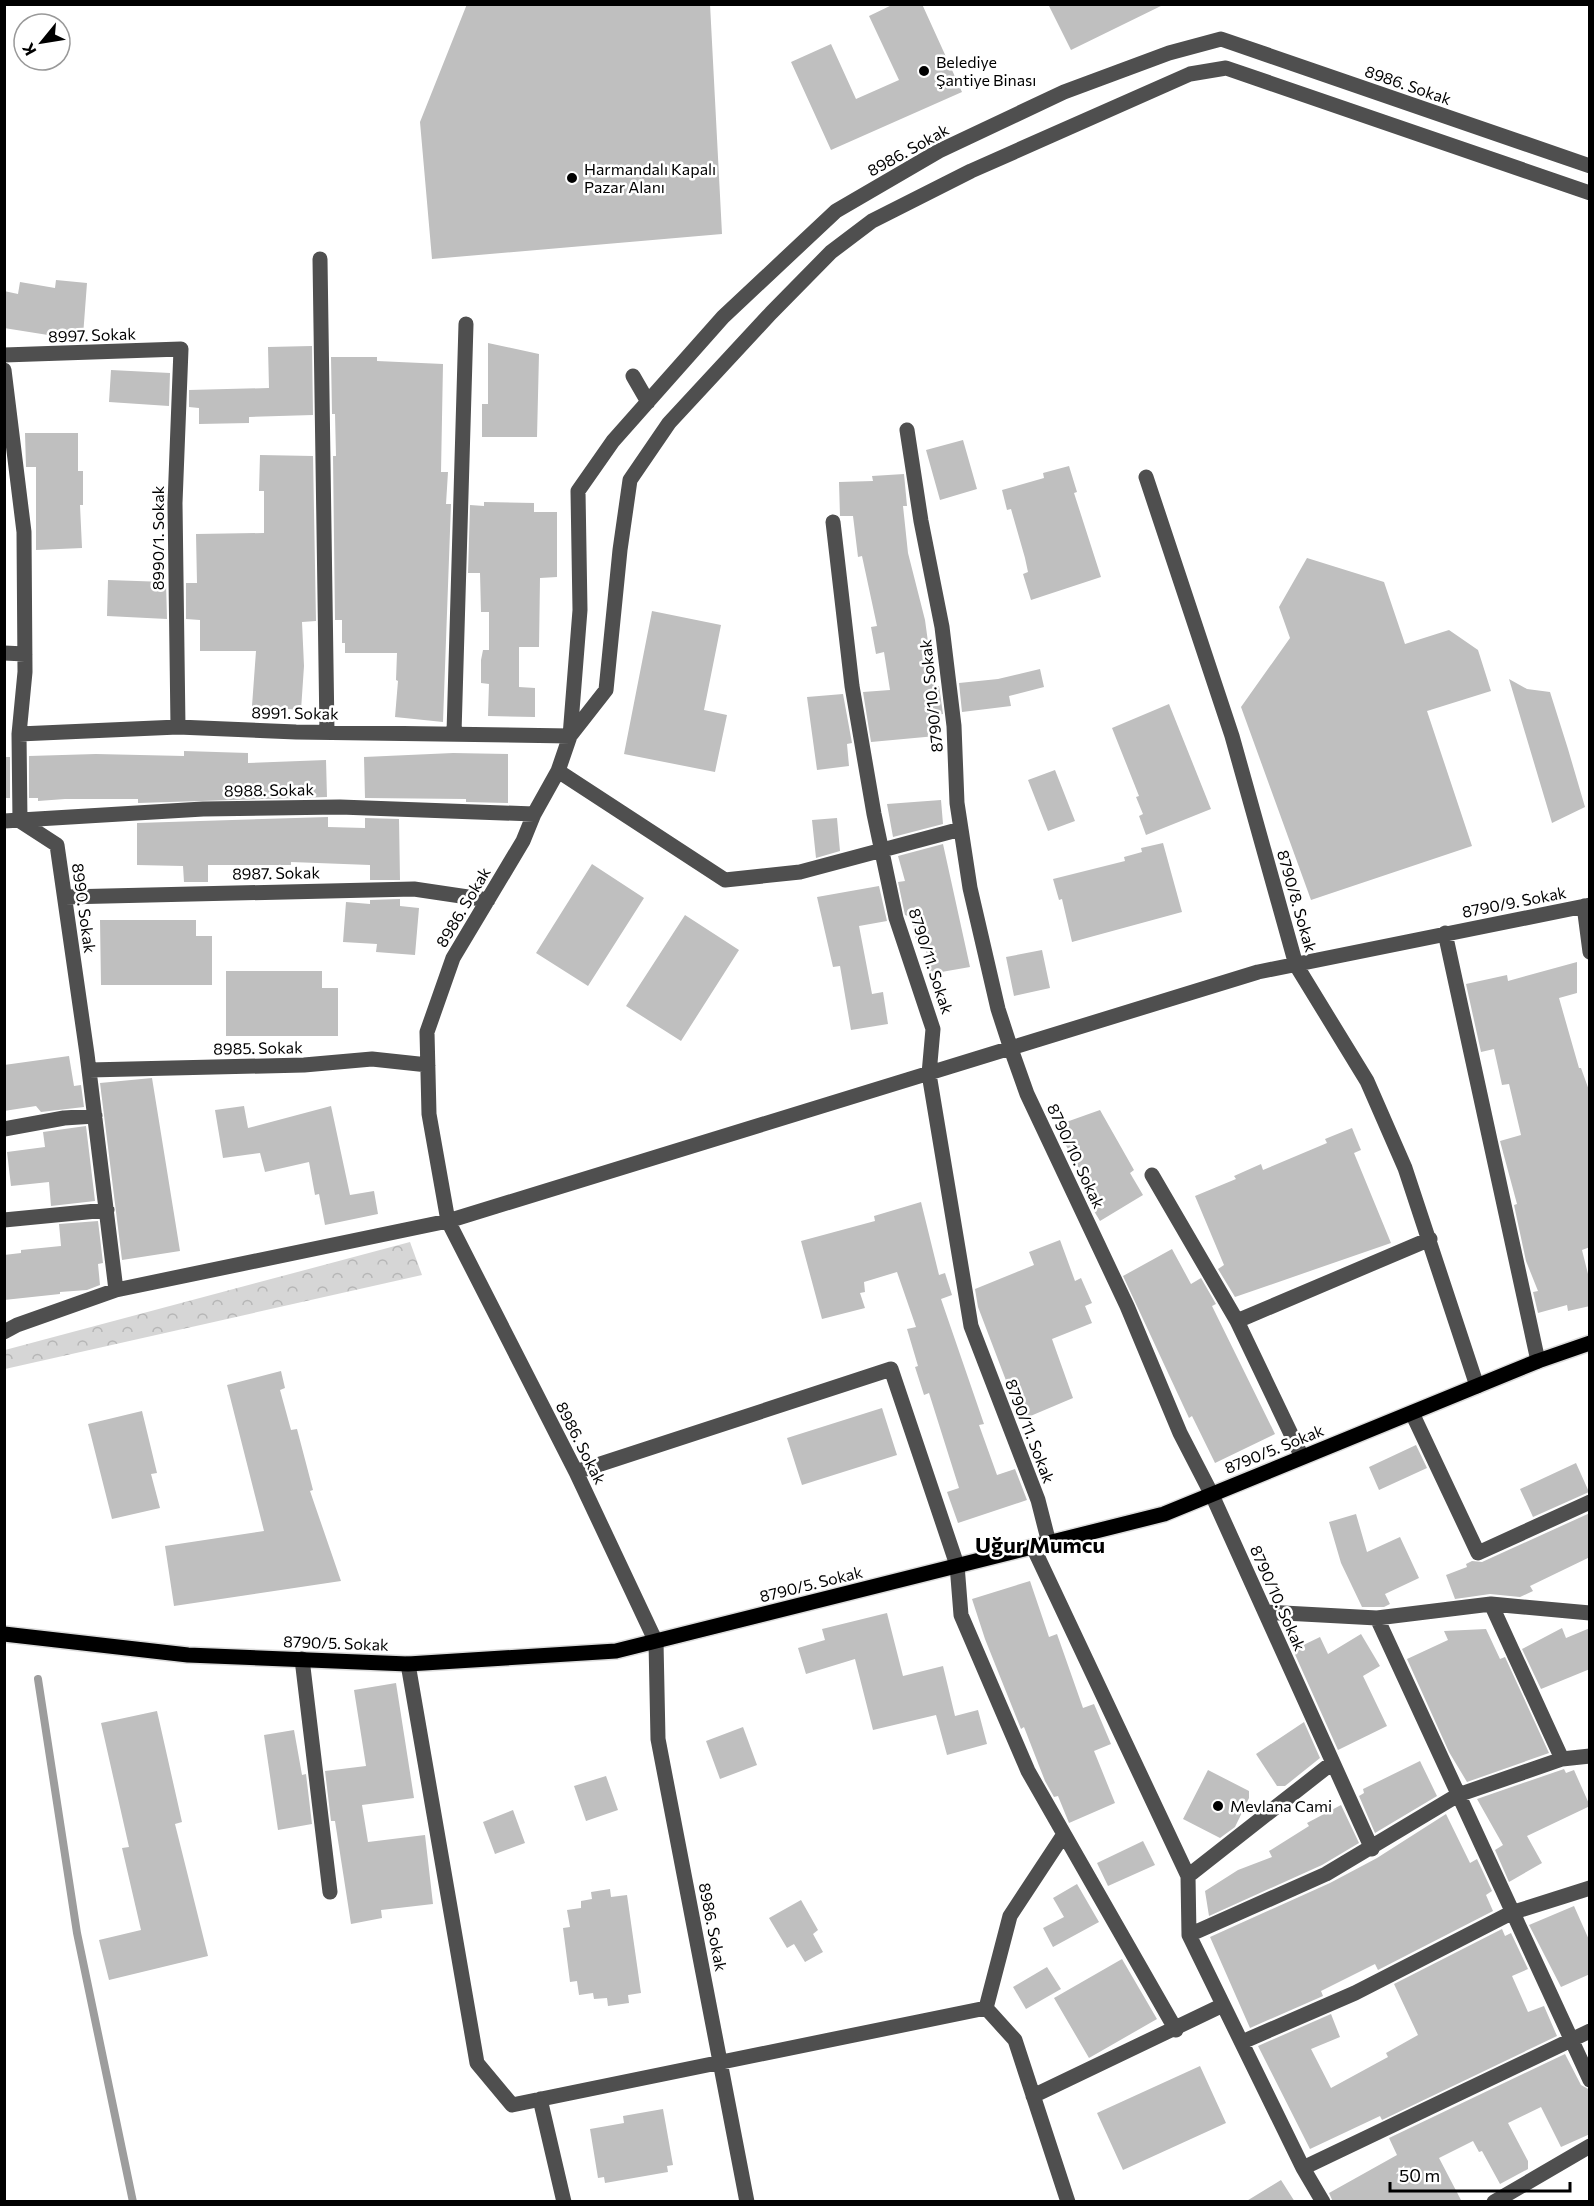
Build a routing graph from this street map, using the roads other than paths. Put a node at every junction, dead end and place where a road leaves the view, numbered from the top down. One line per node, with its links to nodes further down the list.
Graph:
1 (1590, 166): 9 (street, 8986. Sokak)
2 (1590, 193): 19 (street, 8986. Sokak)
3 (320, 259): 16 (street)
4 (466, 324): 17 (street)
5 (181, 349): 6 (street, 8997. Sokak); 15 (street, 8990/1. Sokak)
6 (4, 355)
7 (4, 370): 14 (street)
8 (633, 376): 9 (street)
9 (648, 402): 19 (street, 8986. Sokak)
10 (907, 430): 23 (street, 8790/10. Sokak)
11 (1146, 477): 30 (street, 8790/8. Sokak)
12 (833, 522): 24 (street, 8790/11. Sokak)
13 (4, 653): 14 (street)
14 (25, 654): 18 (street)
15 (178, 727): 16 (street, 8991. Sokak); 18 (street, 8991. Sokak)
16 (327, 732): 17 (street, 8991. Sokak)
17 (454, 733): 19 (street, 8991. Sokak)
18 (19, 734): 22 (street)
19 (570, 736): 20 (street, 8986. Sokak)
20 (558, 771): 21 (street, 8986. Sokak); 24 (street)
21 (534, 814): 22 (street, 8988. Sokak); 26 (street, 8986. Sokak)
22 (12, 821): 25 (street, 8990. Sokak)
23 (961, 829): 24 (street); 31 (street, 8790/10. Sokak)
24 (883, 852): 34 (street, 8790/11. Sokak)
25 (65, 897): 26 (street, 8987. Sokak); 33 (street, 8990. Sokak)
26 (488, 900): 32 (street, 8986. Sokak)
27 (1587, 905): 28 (street, 8790/9. Sokak); 29 (street)
28 (1445, 933): 30 (street, 8790/9. Sokak); 46 (street)
29 (1590, 952)
30 (1296, 965): 31 (street, 8790/9. Sokak); 41 (street, 8790/8. Sokak)
31 (1011, 1048): 34 (street, 8790/9. Sokak); 51 (street, 8790/10. Sokak)
32 (428, 1065): 33 (street, 8985. Sokak); 40 (street, 8986. Sokak)
33 (89, 1070): 35 (street, 8990. Sokak)
34 (929, 1074): 40 (street, 8790/9. Sokak); 53 (street, 8790/11. Sokak)
35 (95, 1116): 36 (street); 38 (street, 8990. Sokak)
36 (4, 1129)
37 (1152, 1174): 43 (street)
38 (107, 1210): 39 (street); 42 (street, 8990. Sokak)
39 (4, 1220)
40 (448, 1221): 42 (street, 8790/9. Sokak); 50 (street, 8986. Sokak)
41 (1430, 1239): 43 (street); 47 (street, 8790/8. Sokak)
42 (116, 1290): 44 (street, 8790/9. Sokak)
43 (1237, 1321): 49 (street)
44 (4, 1332)
45 (1590, 1343): 46 (main road, 8790/5. Sokak)
46 (1538, 1361): 47 (main road, 8790/5. Sokak)
47 (1477, 1386): 48 (main road, 8790/5. Sokak)
48 (1412, 1413): 49 (main road, 8790/5. Sokak); 52 (street)
49 (1302, 1457): 51 (main road, 8790/5. Sokak)
50 (576, 1472): 55 (street); 61 (street, 8986. Sokak)
51 (1212, 1494): 53 (main road, 8790/5. Sokak); 57 (street, 8790/10. Sokak)
52 (1590, 1502)
53 (1049, 1543): 54 (main road, 8790/5. Sokak)
54 (1033, 1547): 55 (main road, 8790/5. Sokak); 70 (street)
55 (957, 1566): 61 (main road, 8790/5. Sokak); 68 (street)
56 (1491, 1604): 58 (street); 59 (street); 65 (street)
57 (1265, 1612): 59 (street); 66 (street, 8790/10. Sokak)
58 (1590, 1613)
59 (1377, 1618): 67 (street)
60 (4, 1634): 62 (main road, 8790/5. Sokak)
61 (656, 1642): 63 (main road, 8790/5. Sokak); 81 (street, 8986. Sokak)
62 (302, 1659): 63 (main road, 8790/5. Sokak); 72 (street)
63 (408, 1664): 84 (street)
64 (1590, 1756): 65 (street)
65 (1562, 1760): 67 (street)
66 (1332, 1763): 69 (street, 8790/10. Sokak); 70 (street)
67 (1458, 1795): 69 (street); 73 (street)
68 (1064, 1834): 76 (street); 77 (street)
69 (1372, 1849): 74 (street)
70 (1188, 1876): 74 (street)
71 (1590, 1888): 73 (street)
72 (330, 1892)
73 (1511, 1913): 79 (street); 80 (street)
74 (1190, 1935): 75 (street)
75 (1224, 2005): 77 (street); 80 (street)
76 (986, 2008): 81 (street); 83 (street)
77 (1176, 2030): 83 (street)
78 (1590, 2031): 79 (street)
79 (1571, 2040): 82 (street); 86 (street)
80 (1242, 2042): 86 (street)
81 (721, 2062): 84 (street); 88 (street, 8986. Sokak)
82 (1590, 2080)
83 (1033, 2096): 89 (street)
84 (540, 2099): 87 (street)
85 (1590, 2146): 91 (street)
86 (1303, 2168): 90 (street)
87 (564, 2202)
88 (747, 2202)
89 (1068, 2202)
90 (1323, 2202)
91 (1494, 2202)

